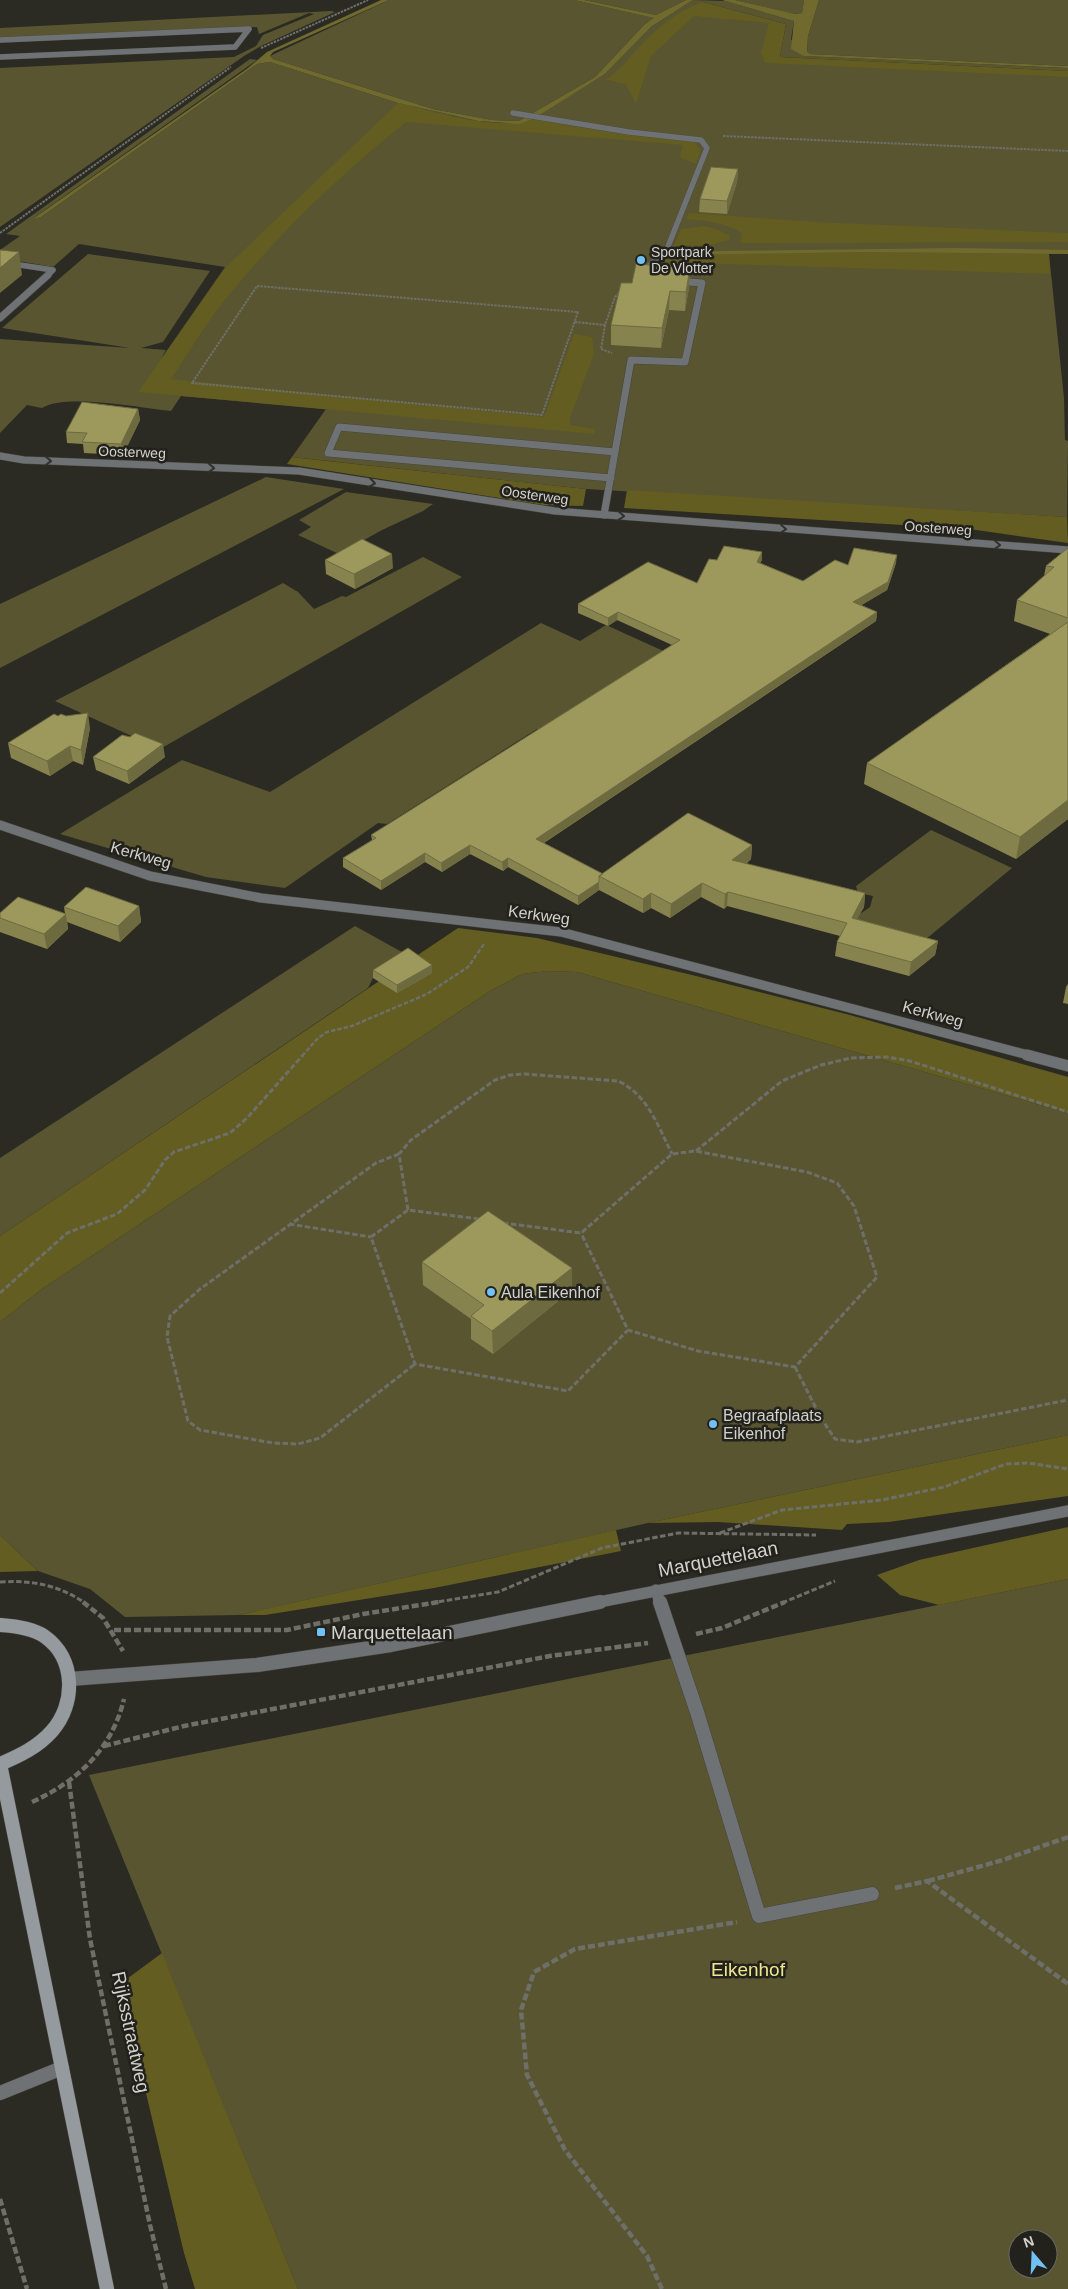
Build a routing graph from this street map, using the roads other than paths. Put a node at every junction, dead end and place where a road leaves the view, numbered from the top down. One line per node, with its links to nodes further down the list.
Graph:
1 (0, 40): 2 (street)
2 (0, 58)
3 (513, 113): 5 (street)
4 (0, 262): 7 (street)
5 (645, 279)
6 (664, 280): 8 (street)
7 (0, 318)
8 (615, 452): 10 (street); 10 (street)
9 (0, 456): 11 (street, Oosterweg, one-way to 11)
10 (611, 478): 11 (street)
11 (604, 515): 12 (street, Oosterweg, one-way to 12)
12 (1068, 550)
13 (0, 825): 14 (street, Kerkweg)
14 (1068, 1066)
15 (1068, 1511): 16 (street, Marquettelaan)
16 (656, 1590): 18 (street, Marquettelaan); 20 (street)
17 (0, 1625): 18 (main road)
18 (70, 1679): 19 (main road)
19 (0, 1764): 21 (main road)
20 (872, 1894)
21 (62, 2068): 22 (street); 23 (main road)
22 (0, 2092)
23 (106, 2289)

